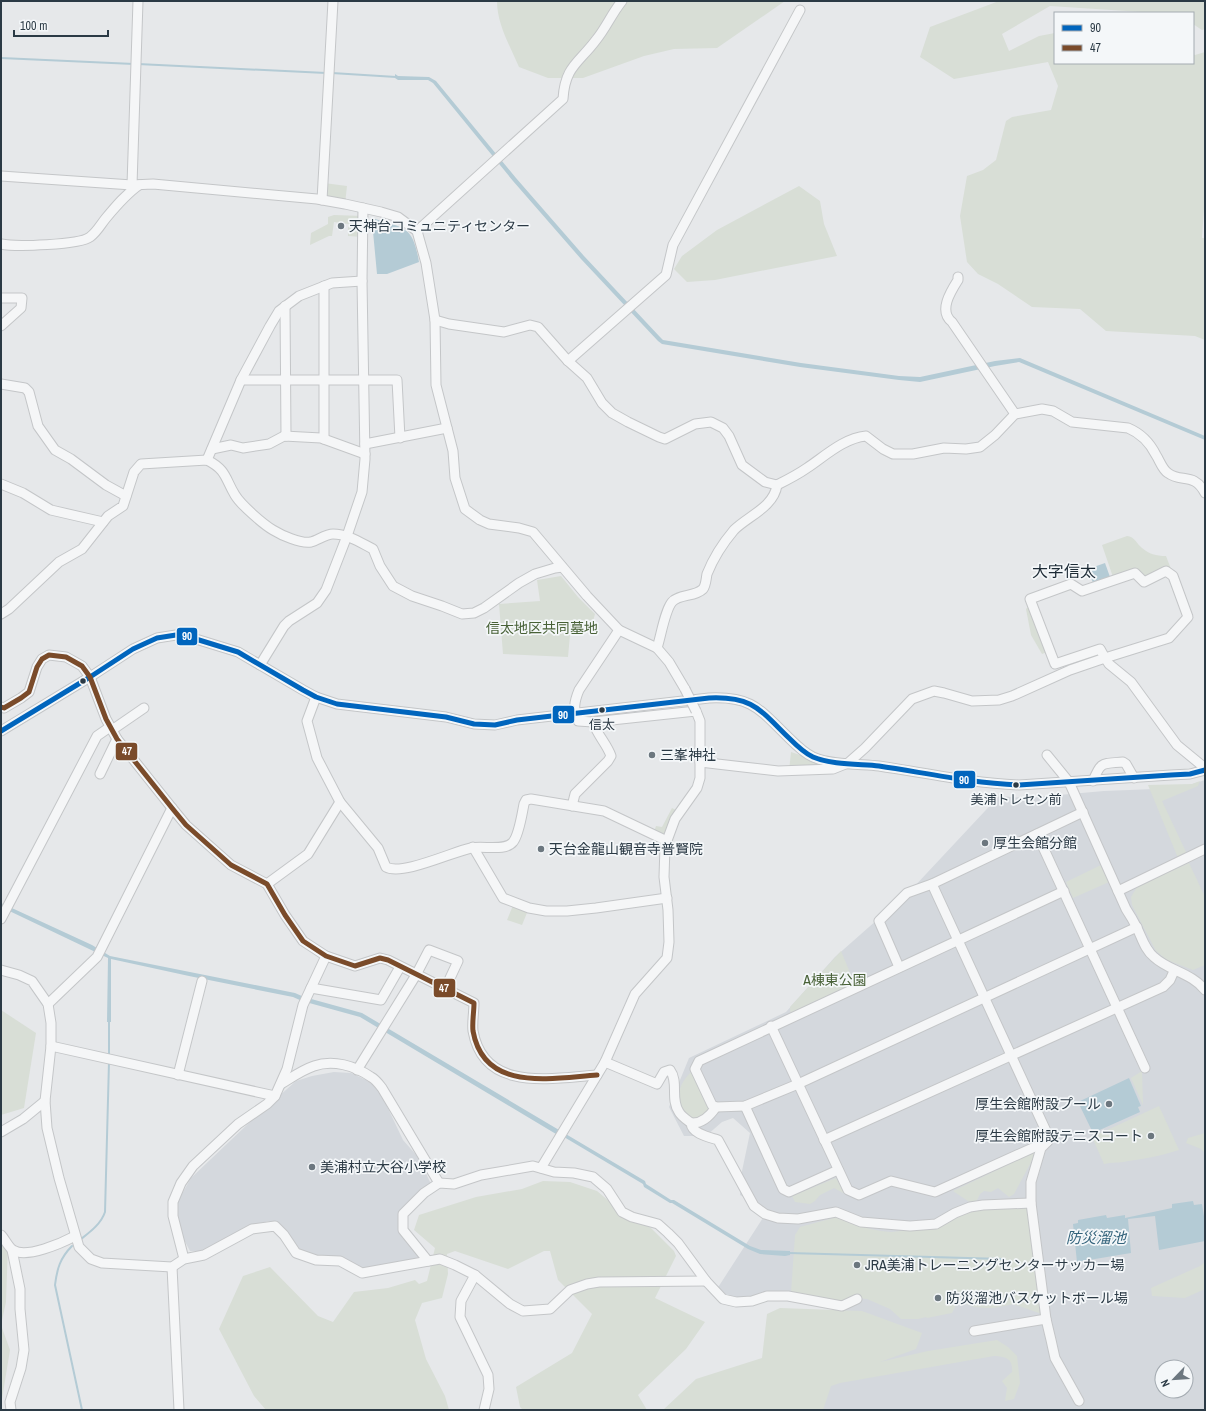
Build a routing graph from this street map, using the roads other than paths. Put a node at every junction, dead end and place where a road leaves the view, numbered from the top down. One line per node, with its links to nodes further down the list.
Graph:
1 (138, 1): 6 (street)
2 (333, 1): 7 (street)
3 (622, 1): 9 (street)
4 (800, 10): 18 (street)
5 (1, 176): 6 (street)
6 (136, 185): 7 (street); 10 (street)
7 (322, 200): 8 (street)
8 (363, 208): 9 (street); 12 (street)
9 (417, 231): 16 (street)
10 (1, 244)
11 (958, 277): 24 (street)
12 (362, 281): 13 (street); 22 (street)
13 (324, 286): 15 (street); 21 (street)
14 (1, 298): 17 (street)
15 (285, 306): 19 (street); 20 (street)
16 (435, 320): 18 (street); 25 (street)
17 (1, 326)
18 (568, 360): 34 (street)
19 (241, 380): 20 (street); 30 (street)
20 (286, 380): 21 (street); 26 (street)
21 (324, 380): 22 (street); 28 (street)
22 (363, 380): 27 (street); 29 (street)
23 (1, 384): 36 (street)
24 (1015, 414): 34 (street); 35 (street)
25 (447, 428): 27 (street); 39 (street)
26 (286, 436): 28 (street); 30 (street)
27 (400, 438): 29 (street)
28 (324, 439): 31 (street)
29 (365, 444): 31 (street)
30 (212, 449): 32 (street)
31 (365, 454): 38 (street)
32 (207, 460): 36 (street); 38 (street)
33 (1, 484): 37 (street)
34 (777, 485): 42 (street)
35 (1205, 493)
36 (126, 496): 37 (street)
37 (103, 522): 40 (street)
38 (347, 536): 39 (street); 45 (street)
39 (562, 567): 41 (street)
40 (1, 614)
41 (619, 630): 42 (street); 52 (street)
42 (657, 648): 51 (street, bridge)
43 (1105, 658): 44 (street); 44 (street); 47 (street); 60 (street)
44 (1055, 664): 47 (street)
45 (260, 665): 46 (street); 48 (street)
46 (90, 677): 49 (street); 54 (street); 55 (street)
47 (1049, 678): 59 (street)
48 (316, 697): 52 (street); 65 (street)
49 (1, 707)
50 (144, 708): 54 (street)
51 (696, 711): 53 (street); 58 (street)
52 (575, 714): 53 (street); 59 (street)
53 (593, 722): 66 (street)
54 (111, 728): 56 (street); 78 (street)
55 (1, 731)
56 (117, 739): 61 (street); 67 (street)
57 (1048, 755): 64 (street)
58 (700, 762): 59 (street); 70 (street)
59 (848, 763): 64 (street)
60 (1205, 769): 62 (street)
61 (100, 774)
62 (1134, 778): 63 (street); 63 (street)
63 (1093, 781): 64 (street)
64 (1069, 782): 68 (street)
65 (340, 802): 71 (street); 73 (street)
66 (572, 806): 70 (street); 71 (street)
67 (172, 808): 73 (street); 93 (street)
68 (1083, 812): 69 (street); 76 (street)
69 (1037, 834): 74 (street); 75 (street)
70 (666, 841): 77 (street)
71 (473, 847): 77 (street)
72 (1205, 849): 76 (street)
73 (266, 884): 82 (street)
74 (932, 884): 80 (street); 84 (street)
75 (1064, 891): 80 (street); 81 (street)
76 (1118, 891): 79 (street)
77 (667, 898): 98 (street)
78 (5, 911)
79 (1137, 927): 81 (street); 86 (street)
80 (957, 940): 84 (street); 92 (street)
81 (1091, 949): 92 (street); 94 (street)
82 (326, 956): 83 (street); 91 (street)
83 (400, 967): 87 (street); 91 (street)
84 (899, 967): 95 (street)
85 (1, 970): 93 (street)
86 (1174, 971): 90 (street); 94 (street)
87 (416, 975): 89 (street); 89 (street); 100 (street)
88 (202, 981): 101 (street)
89 (445, 989): 102 (street)
90 (1205, 990)
91 (307, 996): 103 (street)
92 (984, 997): 97 (street); 104 (street)
93 (48, 1004): 96 (street)
94 (1116, 1007): 97 (street); 99 (street)
95 (771, 1026): 104 (street); 108 (street)
96 (51, 1046): 101 (street); 106 (street)
97 (1010, 1055): 111 (street); 112 (street)
98 (604, 1062): 102 (street); 109 (street)
99 (1145, 1068)
100 (358, 1070): 103 (street); 115 (street)
101 (178, 1075): 105 (street)
102 (597, 1075): 113 (street)
103 (281, 1084): 105 (street)
104 (798, 1084): 107 (street); 111 (street)
105 (275, 1096): 120 (street)
106 (45, 1101): 110 (street); 118 (street)
107 (745, 1106): 108 (street); 114 (street)
108 (716, 1107): 109 (street)
109 (691, 1123): 116 (street)
110 (1, 1132)
111 (824, 1140): 114 (street)
112 (1048, 1141): 114 (street); 116 (street)
113 (541, 1168): 115 (street); 124 (street)
114 (838, 1170)
115 (439, 1183): 121 (street)
116 (1031, 1203): 126 (street)
117 (1, 1235): 119 (street)
118 (75, 1236): 119 (street); 122 (street)
119 (12, 1250): 129 (street)
120 (184, 1259): 121 (street); 122 (street)
121 (428, 1261): 123 (street)
122 (172, 1267): 130 (street)
123 (475, 1275): 124 (street); 131 (street)
124 (706, 1280): 125 (street)
125 (857, 1299)
126 (1046, 1319): 127 (street); 128 (street)
127 (974, 1331)
128 (1079, 1401)
129 (11, 1410)
130 (179, 1410)
131 (484, 1410)

